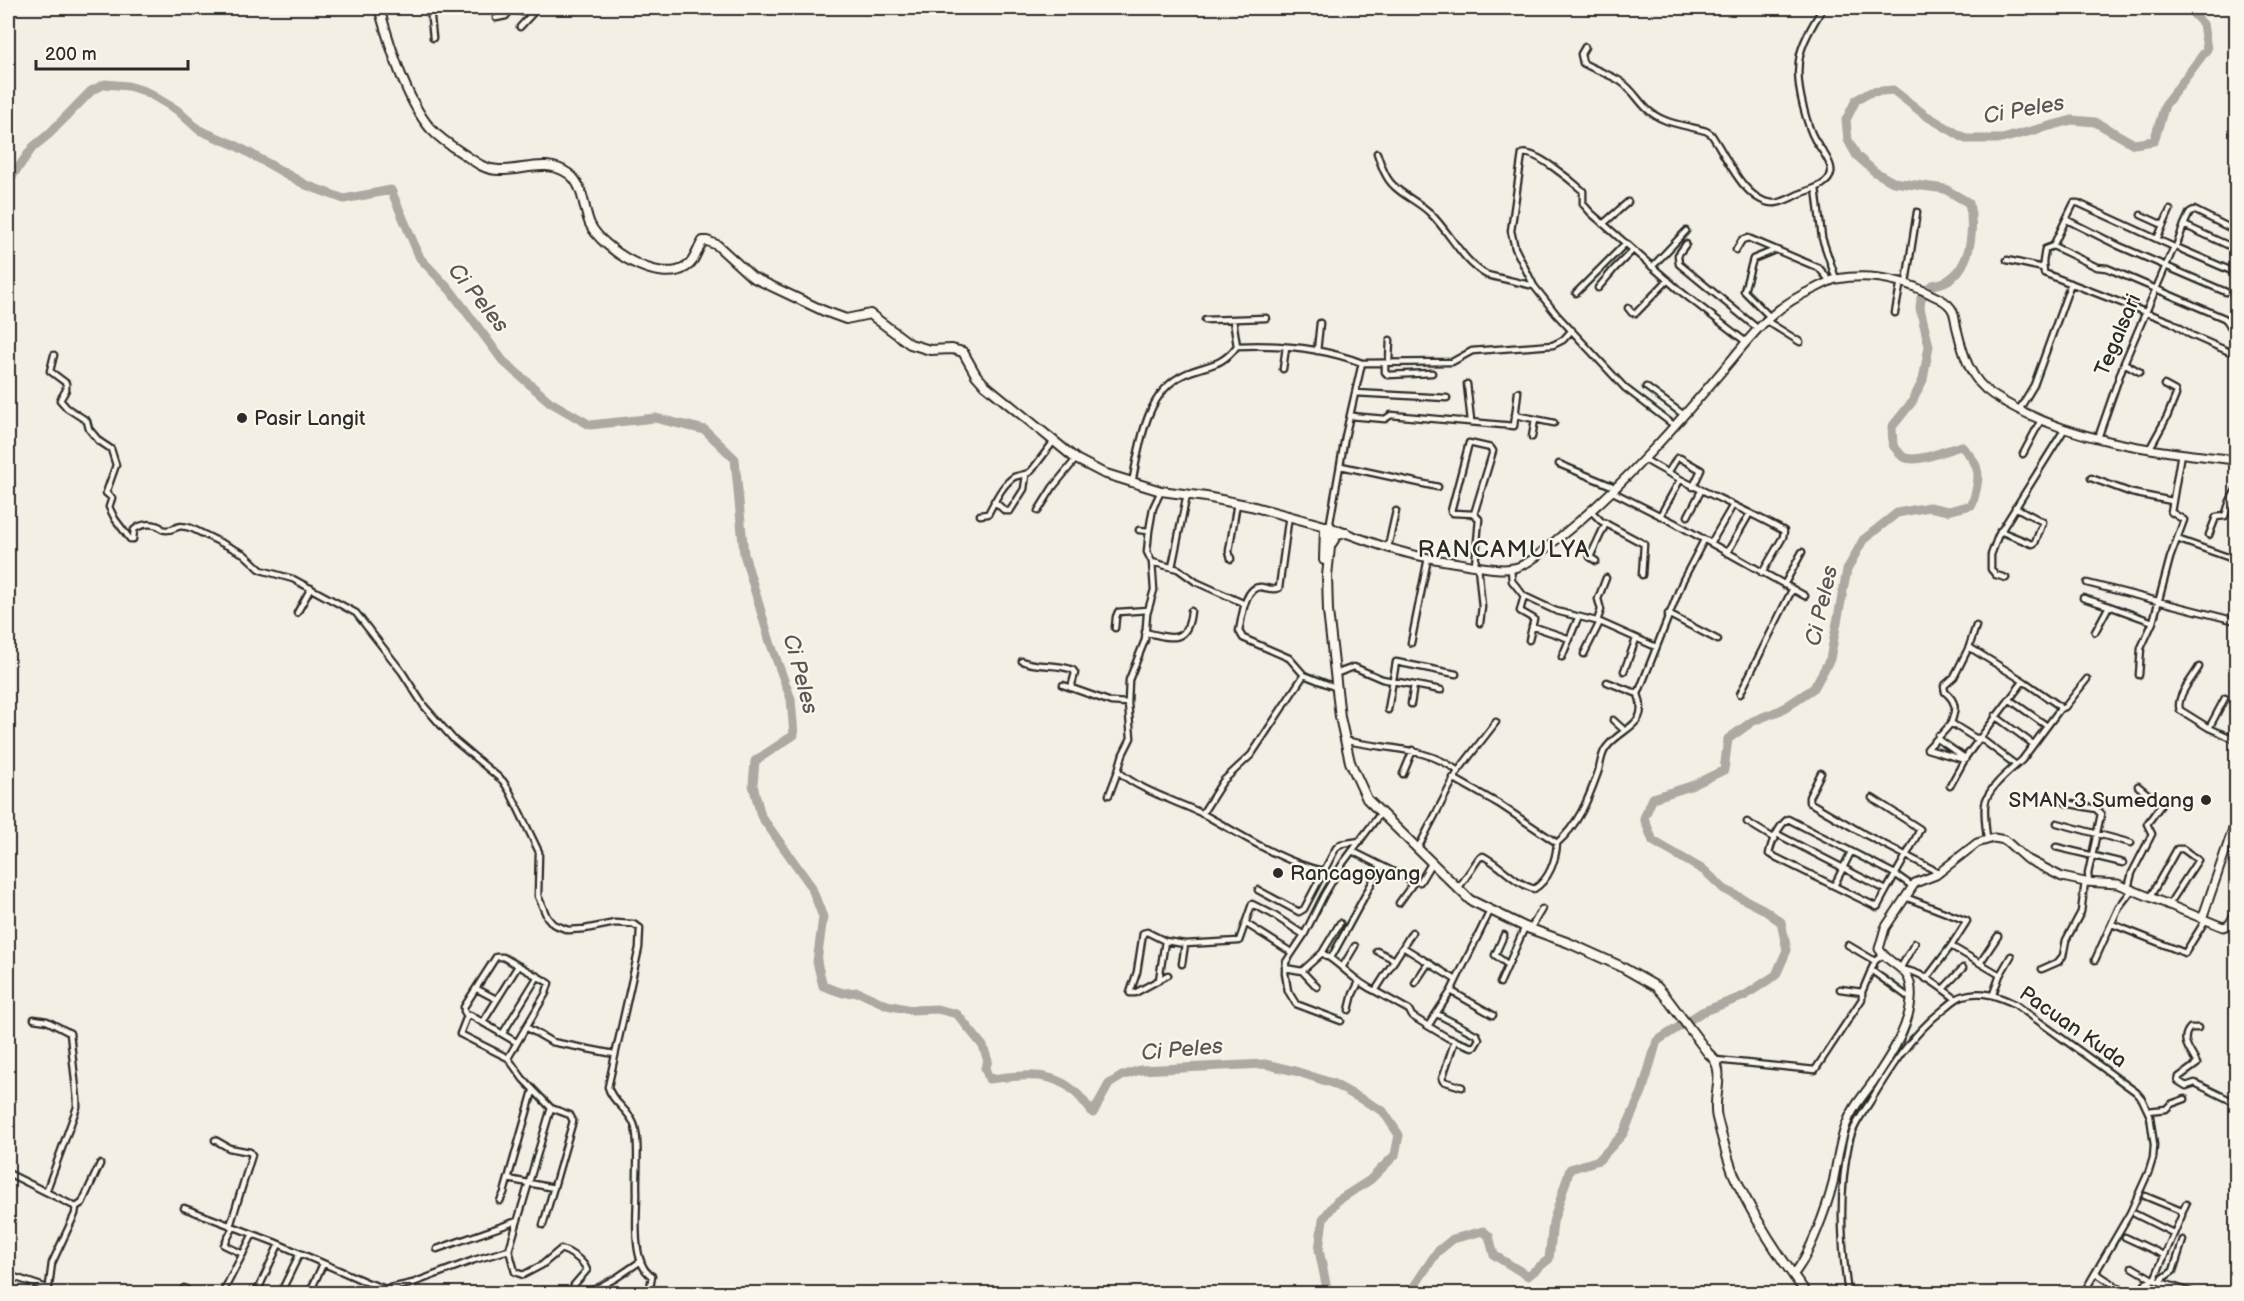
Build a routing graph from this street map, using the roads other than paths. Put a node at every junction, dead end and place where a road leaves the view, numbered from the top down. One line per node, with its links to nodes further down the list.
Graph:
1 (379, 8): 90 (main road)
2 (430, 8): 8 (street)
3 (487, 8): 4 (street)
4 (507, 8): 6 (street); 7 (street)
5 (1823, 8): 11 (street)
6 (496, 18)
7 (520, 27)
8 (433, 38)
9 (1585, 47): 11 (street)
10 (1377, 153): 40 (street)
11 (1816, 188): 37 (street)
12 (1628, 202): 17 (street)
13 (2170, 210): 18 (street)
14 (1917, 212): 38 (street)
15 (2141, 215): 18 (street)
16 (2067, 220): 22 (street); 25 (street); 33 (street)
17 (1603, 224): 23 (street); 40 (street)
18 (2163, 225): 22 (street)
19 (2184, 225): 21 (street); 26 (street, Tegalsari); 27 (street)
20 (1686, 231): 32 (street)
21 (2236, 231)
22 (2157, 239): 26 (street)
23 (1626, 243): 28 (street); 44 (street)
24 (1686, 244): 55 (street)
25 (2054, 246): 34 (street); 42 (street)
26 (2175, 247): 33 (street, Tegalsari); 35 (street)
27 (2236, 249)
28 (1633, 250): 32 (street); 41 (street)
29 (1736, 250): 30 (street)
30 (1774, 250): 37 (street); 51 (street)
31 (2007, 260): 34 (street)
32 (1652, 267): 36 (street)
33 (2166, 267): 42 (street, Tegalsari); 43 (street)
34 (2043, 268): 39 (street)
35 (2234, 272)
36 (1668, 280): 47 (street); 59 (street)
37 (1833, 280): 38 (main road); 51 (main road)
38 (1907, 283): 49 (street); 78 (main road)
39 (2072, 283): 48 (street); 78 (street)
40 (1534, 286): 56 (street)
41 (1598, 288)
42 (2155, 289): 48 (street, Tegalsari); 57 (street)
43 (2226, 292)
44 (1576, 293)
45 (2233, 297): 46 (street)
46 (2236, 306)
47 (1628, 308)
48 (2144, 311): 64 (street); 68 (street, Tegalsari)
49 (1895, 314)
50 (1266, 318): 53 (street)
51 (1767, 318): 55 (main road); 60 (street)
52 (1205, 320): 53 (street)
53 (1233, 320): 61 (street)
54 (1320, 323): 63 (street)
55 (1757, 328): 59 (main road)
56 (1572, 330): 66 (street); 86 (street)
57 (2236, 331)
58 (1390, 340): 66 (street)
59 (1746, 342): 81 (main road)
60 (1800, 342)
61 (1237, 346): 62 (street); 103 (street)
62 (1286, 347): 63 (street); 69 (street)
63 (1317, 351): 67 (street)
64 (2236, 352)
65 (54, 355): 154 (street)
66 (1387, 362): 67 (street); 71 (street)
67 (1362, 363): 76 (street)
68 (2124, 363): 70 (street); 89 (street, Tegalsari)
69 (1283, 369)
70 (2140, 372)
71 (1432, 373)
72 (1467, 384): 83 (street)
73 (2164, 384): 91 (street)
74 (1646, 387): 81 (street)
75 (1518, 392): 79 (street)
76 (1355, 393): 77 (street); 80 (street)
77 (1447, 398)
78 (2019, 410): 84 (main road)
79 (1515, 415): 82 (street); 83 (street)
80 (1350, 416): 83 (street); 98 (street)
81 (1684, 416): 86 (main road)
82 (1535, 419): 85 (street); 88 (street)
83 (1471, 420)
84 (2041, 420): 87 (main road); 93 (street)
85 (1554, 423)
86 (1675, 426): 95 (main road)
87 (2064, 430): 89 (main road); 115 (street)
88 (1532, 437)
89 (2097, 438): 91 (main road)
90 (1054, 441): 94 (main road); 100 (street)
91 (2150, 448): 92 (main road)
92 (2181, 453): 96 (main road); 112 (street)
93 (2023, 454)
94 (1076, 459): 103 (main road); 116 (street)
95 (1644, 459): 99 (street); 106 (main road)
96 (2236, 460)
97 (1559, 464): 106 (street)
98 (1341, 466): 104 (street); 127 (street)
99 (1668, 473): 102 (street); 105 (street)
100 (1026, 475): 111 (street); 111 (street)
101 (2091, 478): 112 (street)
102 (1680, 480): 105 (street); 123 (street)
103 (1132, 483): 108 (main road)
104 (1438, 487)
105 (1693, 487): 109 (street)
106 (1615, 490): 118 (main road); 123 (street)
107 (2236, 490): 132 (street)
108 (1161, 491): 110 (main road); 129 (street)
109 (1701, 491): 114 (street); 124 (street)
110 (1187, 494): 113 (main road); 146 (street)
111 (994, 501): 120 (street)
112 (2172, 501): 133 (street)
113 (1237, 503): 122 (main road); 141 (street)
114 (1733, 505): 119 (street); 135 (street)
115 (2015, 507): 130 (street); 130 (street)
116 (1038, 511)
117 (1396, 511): 137 (street)
118 (1592, 512): 126 (street); 147 (main road)
119 (1750, 513): 139 (street); 148 (street)
120 (980, 514)
121 (1474, 514): 121 (street); 145 (street)
122 (1289, 515): 125 (main road); 160 (street)
123 (1660, 516): 134 (street)
124 (1688, 516)
125 (1311, 520): 127 (main road); 136 (main road)
126 (1606, 523): 143 (street); 149 (street)
127 (1329, 525): 131 (main road); 136 (main road)
128 (1139, 530): 129 (street)
129 (1149, 531): 144 (street)
130 (2000, 531): 151 (street)
131 (1346, 533): 136 (main road); 137 (main road)
132 (2210, 535)
133 (2177, 539): 142 (street); 159 (street)
134 (1704, 540): 135 (street); 165 (street)
135 (1711, 543): 139 (street)
136 (1327, 546): 188 (main road)
137 (1388, 547): 140 (main road)
138 (1802, 552): 153 (street)
139 (1727, 553): 148 (street)
140 (1428, 558): 145 (main road); 180 (street)
141 (1231, 559)
142 (2236, 560)
143 (1596, 561)
144 (1152, 562): 146 (street); 162 (street)
145 (1476, 566): 147 (main road); 170 (street)
146 (1172, 567): 160 (street)
147 (1511, 568): 156 (street)
148 (1762, 573): 153 (street)
149 (1642, 575)
150 (1606, 578): 168 (street)
151 (2006, 578)
152 (2087, 583): 159 (street)
153 (1784, 585): 155 (street)
154 (311, 588): 164 (street); 343 (street)
155 (1791, 590): 157 (street); 202 (street)
156 (1524, 596): 166 (street); 171 (street)
157 (1805, 596)
158 (2083, 598): 161 (street)
159 (2159, 600): 167 (street); 169 (street)
160 (1245, 604): 190 (street)
161 (2109, 606): 169 (street); 174 (street)
162 (1148, 610): 173 (street); 175 (street)
163 (1191, 611): 175 (street)
164 (297, 613)
165 (1668, 614): 179 (street); 181 (street)
166 (1578, 618): 168 (street); 176 (street)
167 (2236, 620)
168 (1599, 622): 177 (street); 183 (street)
169 (2152, 622): 191 (street)
170 (1480, 623)
171 (1532, 626): 176 (street); 178 (street)
172 (1976, 626): 182 (street)
173 (1115, 628)
174 (2095, 632)
175 (1145, 633): 205 (street)
176 (1570, 639): 184 (street)
177 (1636, 639): 181 (street); 187 (street)
178 (1529, 640)
179 (1718, 640)
180 (1411, 642)
181 (1656, 646): 201 (street)
182 (1969, 647): 195 (street); 212 (street)
183 (1584, 654)
184 (1562, 657)
185 (1022, 661): 198 (street)
186 (2199, 667): 214 (street)
187 (1624, 671)
188 (1335, 674): 193 (street); 199 (main road)
189 (1456, 674): 193 (street)
190 (1304, 675): 199 (street); 234 (street)
191 (2139, 675)
192 (2087, 679): 207 (street)
193 (1393, 681): 197 (street); 208 (street)
194 (1607, 682): 201 (street)
195 (2025, 682): 204 (street); 207 (street)
196 (1063, 685): 198 (street)
197 (1414, 685): 200 (street); 206 (street)
198 (1071, 688): 205 (street)
199 (1337, 688): 218 (main road)
200 (1441, 690)
201 (1638, 694): 215 (street)
202 (1740, 694)
203 (2225, 698): 214 (street)
204 (2009, 699): 209 (street); 213 (street)
205 (1128, 703): 224 (street)
206 (1410, 704)
207 (2060, 709): 213 (street)
208 (1388, 710)
209 (1995, 716): 217 (street); 220 (street)
210 (1612, 720): 215 (street)
211 (1496, 722): 225 (street)
212 (1951, 723): 216 (street); 217 (street)
213 (2047, 726): 220 (street)
214 (2209, 728): 219 (street)
215 (1624, 730): 243 (street)
216 (1938, 736): 222 (street); 222 (street)
217 (1980, 738): 222 (street); 223 (street)
218 (1344, 740): 221 (street); 235 (main road)
219 (2236, 740)
220 (2033, 744): 223 (street)
221 (1413, 750): 225 (street); 227 (street)
222 (1965, 758): 229 (street)
223 (2016, 765): 241 (street)
224 (1118, 771): 231 (street); 234 (street)
225 (1458, 771): 228 (street)
226 (1821, 773): 249 (street)
227 (1403, 774)
228 (1453, 778): 243 (street); 246 (street)
229 (1950, 786)
230 (2138, 786): 263 (street)
231 (1109, 795)
232 (1872, 798): 249 (street)
233 (2066, 803): 239 (street)
234 (1202, 814): 255 (street)
235 (1380, 814): 242 (street); 246 (main road)
236 (2236, 820): 273 (main road)
237 (1747, 822): 240 (street)
238 (2057, 823): 239 (street)
239 (2098, 833): 244 (street); 250 (street)
240 (1776, 837): 248 (street); 254 (street); 260 (street)
241 (1987, 839): 256 (main road); 259 (main road)
242 (1360, 841): 247 (street); 255 (street)
243 (1557, 843): 262 (street)
244 (2131, 843)
245 (2056, 847): 250 (street)
246 (1418, 848): 251 (main road)
247 (1352, 851): 253 (street); 279 (street)
248 (1851, 852): 254 (street); 257 (street)
249 (1905, 854): 256 (street); 257 (street)
250 (2093, 856): 252 (street); 259 (street)
251 (1432, 862): 258 (street); 262 (main road)
252 (2123, 863)
253 (1381, 866): 258 (street); 294 (street)
254 (1842, 869): 260 (street); 265 (street)
255 (1323, 871): 264 (street)
256 (1940, 873): 261 (main road)
257 (1895, 874): 261 (street); 265 (street)
258 (1414, 882): 268 (street)
259 (2087, 882): 263 (main road); 307 (street)
260 (1834, 886): 265 (street)
261 (1912, 886): 266 (main road)
262 (1458, 889): 271 (main road)
263 (2130, 889): 267 (main road); 276 (street)
264 (1258, 890)
265 (1886, 890)
266 (1905, 897): 287 (street); 292 (main road)
267 (2150, 898): 269 (main road); 269 (street)
268 (1399, 903)
269 (2168, 906): 273 (main road)
270 (1542, 909): 277 (street)
271 (1490, 911): 277 (main road); 315 (street)
272 (2236, 913): 273 (main road)
273 (2204, 920): 276 (street)
274 (1245, 922): 279 (street); 284 (street); 290 (street)
275 (1340, 923): 291 (street)
276 (2112, 924): 296 (street)
277 (1527, 928): 301 (street); 345 (main road)
278 (1412, 932): 288 (street)
279 (1304, 935): 290 (street)
280 (1504, 935): 301 (street)
281 (1998, 936): 299 (street)
282 (1165, 941): 284 (street); 314 (street); 314 (street)
283 (1914, 943): 305 (street)
284 (1185, 944): 300 (street)
285 (1848, 945): 297 (street)
286 (1355, 946): 303 (street)
287 (1951, 946): 299 (street); 313 (street)
288 (1403, 947): 295 (street); 298 (street)
289 (1377, 951): 295 (street)
290 (1291, 952): 304 (street)
291 (1322, 953): 294 (street); 309 (street)
292 (1884, 954): 297 (street); 305 (main road)
293 (2011, 956): 311 (street)
294 (1331, 958): 303 (street)
295 (1395, 960): 324 (street)
296 (2095, 960)
297 (1875, 961): 308 (street)
298 (1429, 962): 315 (street); 318 (street)
299 (1980, 963): 311 (street)
300 (1182, 964)
301 (1507, 964): 317 (street)
302 (518, 966): 312 (street); 320 (street); 327 (street)
303 (1343, 966): 316 (street)
304 (1285, 968): 309 (street); 335 (street)
305 (1903, 968): 313 (street); 328 (main road)
306 (1963, 968): 322 (street)
307 (2042, 969)
308 (1871, 970): 325 (street); 328 (street)
309 (1302, 971): 319 (street)
310 (1168, 975): 314 (street)
311 (2000, 975): 326 (street)
312 (538, 976): 338 (street); 340 (street)
313 (1926, 979): 322 (street)
314 (1159, 980)
315 (1456, 980): 323 (street)
316 (1359, 982): 324 (street); 330 (street)
317 (1500, 983)
318 (1415, 984)
319 (1317, 987)
320 (477, 989): 327 (street); 333 (street)
321 (1840, 989): 325 (street)
322 (1943, 989): 329 (street)
323 (1451, 991): 331 (street); 332 (street)
324 (1375, 992): 337 (street)
325 (1862, 992): 345 (street)
326 (1993, 994): 329 (street, Pacuan Kuda); 351 (street, Pacuan Kuda)
327 (496, 999): 336 (street)
328 (1911, 999): 384 (main road)
329 (1956, 999): 397 (street, Pacuan Kuda)
330 (1349, 1010)
331 (1437, 1014): 337 (street); 341 (street)
332 (1493, 1015)
333 (467, 1016): 336 (street); 344 (street)
334 (34, 1019): 358 (street)
335 (1341, 1021)
336 (483, 1022): 340 (street)
337 (1428, 1026): 341 (street)
338 (526, 1027): 342 (street); 343 (street)
339 (2198, 1028): 349 (street)
340 (503, 1033): 342 (street)
341 (1455, 1040): 346 (street)
342 (516, 1042): 344 (street)
343 (614, 1054): 379 (street)
344 (508, 1058): 347 (street)
345 (1716, 1060): 384 (main road)
346 (1462, 1087)
347 (533, 1091): 350 (street); 355 (street)
348 (2185, 1100): 351 (street)
349 (2236, 1103)
350 (551, 1108): 356 (street); 357 (street)
351 (2148, 1111): 382 (street, Pacuan Kuda)
352 (215, 1140): 368 (street)
353 (100, 1164): 362 (street)
354 (8, 1173): 358 (street)
355 (508, 1179): 356 (street); 360 (street)
356 (528, 1183): 357 (street); 366 (street)
357 (554, 1188): 367 (street)
358 (46, 1192): 362 (street)
359 (2145, 1196): 364 (street)
360 (500, 1201)
361 (2187, 1204): 364 (street)
362 (76, 1207): 387 (street)
363 (184, 1208): 368 (street)
364 (2182, 1212): 369 (street)
365 (2135, 1214): 369 (street)
366 (517, 1221): 374 (street); 375 (street)
367 (543, 1225)
368 (232, 1227): 370 (street); 377 (street)
369 (2173, 1233): 378 (street)
370 (253, 1234): 373 (street); 377 (street)
371 (2125, 1237): 378 (street)
372 (2183, 1240): 385 (street)
373 (279, 1244): 376 (street); 390 (street)
374 (438, 1250)
375 (509, 1250): 380 (street); 393 (street)
376 (300, 1253): 380 (street); 391 (street)
377 (243, 1254): 389 (street)
378 (2164, 1255): 385 (street)
379 (641, 1260): 394 (street); 395 (street)
380 (323, 1264): 392 (street)
381 (2132, 1267): 385 (street)
382 (2096, 1273): 398 (street, Pacuan Kuda); 399 (street)
383 (8, 1275): 387 (street)
384 (1793, 1275): 396 (main road)
385 (2156, 1280): 400 (street); 401 (street)
386 (184, 1288): 388 (street)
387 (47, 1291)
388 (194, 1293)
389 (222, 1293)
390 (256, 1293)
391 (280, 1293)
392 (309, 1293)
393 (571, 1293)
394 (586, 1293)
395 (650, 1293)
396 (1807, 1293)
397 (1848, 1293)
398 (2086, 1293)
399 (2128, 1293)
400 (2139, 1293)
401 (2196, 1293)

